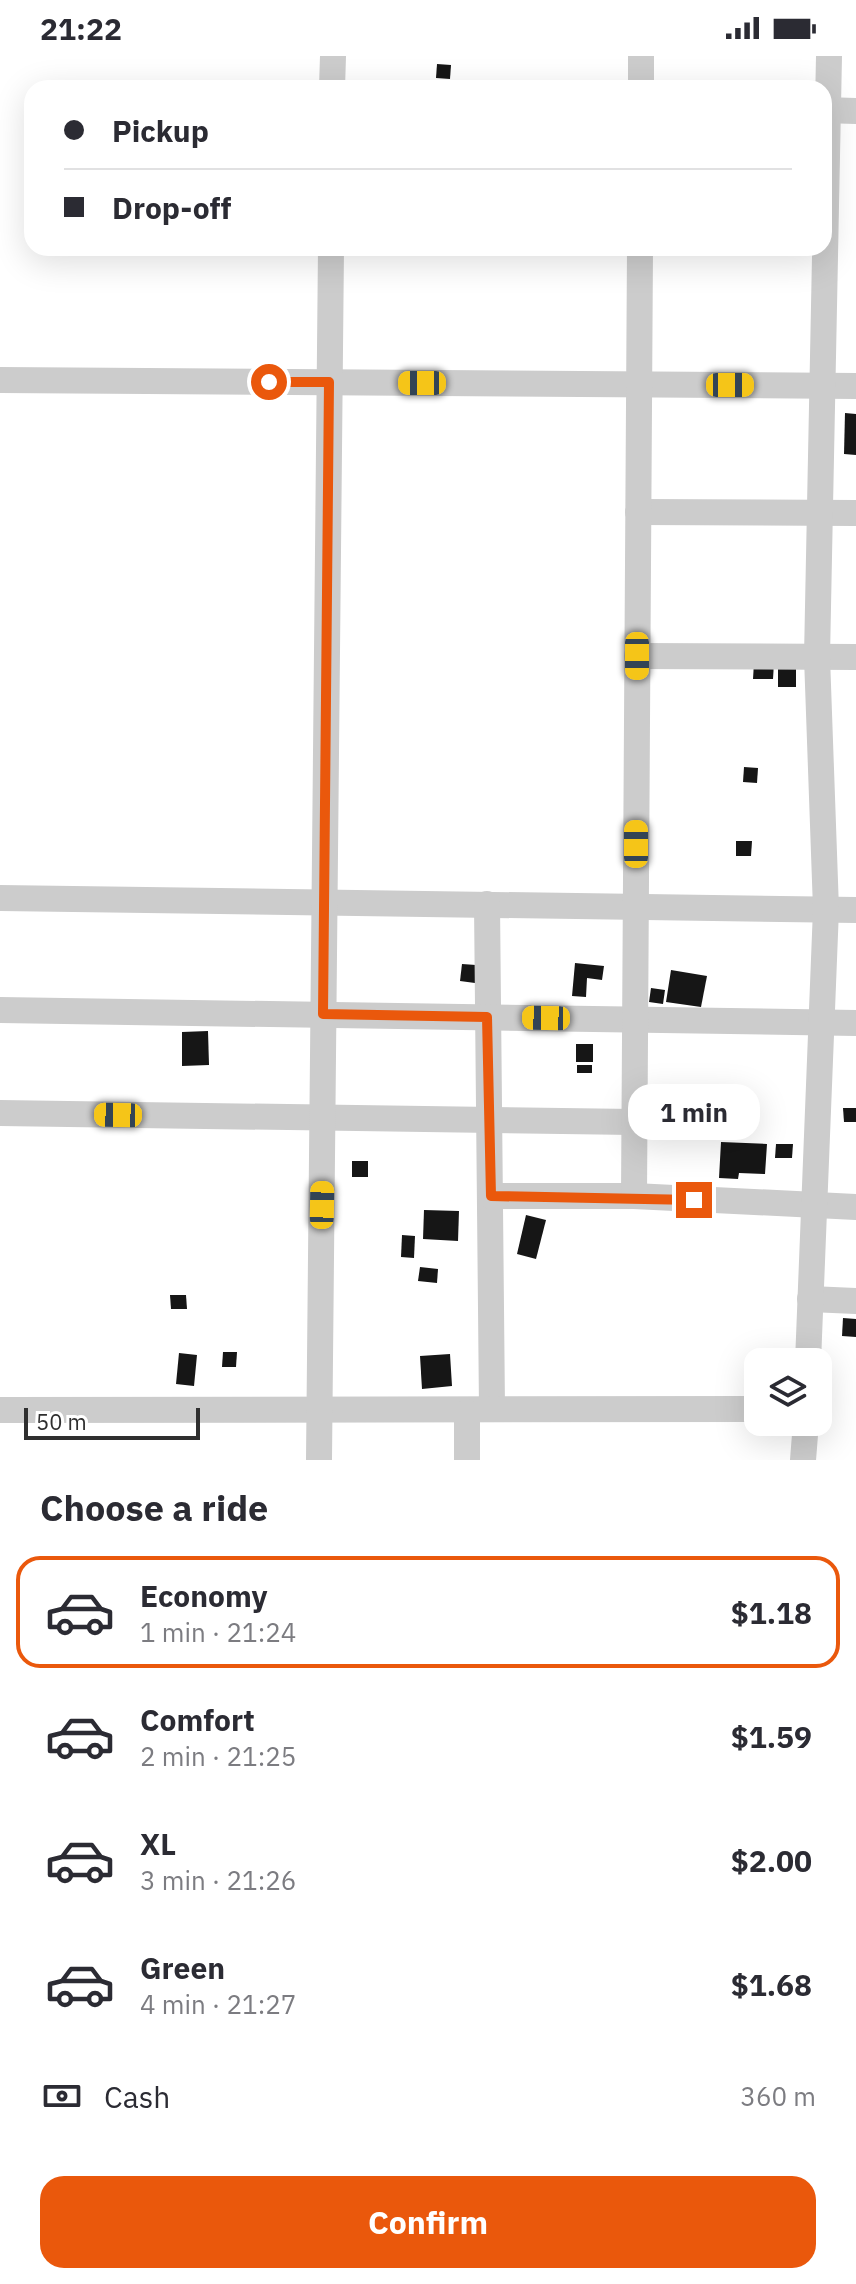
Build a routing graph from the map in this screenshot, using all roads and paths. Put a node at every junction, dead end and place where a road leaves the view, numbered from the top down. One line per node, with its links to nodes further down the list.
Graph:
1 (333, 56): 4 (street)
2 (641, 56): 5 (street)
3 (829, 56): 6 (street)
4 (332, 80)
5 (641, 80)
6 (828, 80)
7 (832, 110): 8 (street)
8 (856, 111)
9 (331, 256): 13 (street)
10 (640, 256): 14 (street)
11 (824, 256): 15 (street)
12 (0, 380): 13 (street)
13 (329, 382): 14 (street); 24 (street)
14 (639, 384): 15 (street); 17 (street)
15 (822, 386): 16 (street); 18 (street)
16 (856, 386)
17 (638, 512): 18 (street); 20 (street)
18 (819, 513): 19 (street); 21 (street)
19 (856, 513)
20 (637, 656): 21 (street); 26 (street)
21 (817, 657): 22 (street); 27 (street)
22 (856, 657)
23 (0, 898): 24 (street)
24 (325, 904): 25 (street); 30 (street)
25 (487, 904): 26 (street); 31 (street)
26 (636, 907): 27 (street); 32 (street)
27 (826, 909): 28 (street); 33 (street)
28 (856, 910)
29 (0, 1010): 30 (street)
30 (323, 1014): 31 (street); 36 (street)
31 (487, 1017): 32 (street); 37 (street)
32 (635, 1019): 33 (street); 38 (street)
33 (821, 1022): 34 (street); 41 (street)
34 (856, 1023)
35 (0, 1113): 36 (street)
36 (323, 1117): 37 (street); 46 (street)
37 (489, 1120): 38 (street); 39 (street)
38 (634, 1122): 40 (street)
39 (491, 1196): 40 (street); 49 (street)
40 (634, 1196): 41 (street)
41 (814, 1206): 42 (street); 43 (street)
42 (856, 1207)
43 (810, 1299): 44 (street); 45 (street)
44 (856, 1301)
45 (808, 1348)
46 (319, 1409): 48 (street); 49 (street); 51 (street)
47 (744, 1409): 49 (street)
48 (0, 1410)
49 (480, 1411): 52 (street)
50 (805, 1436): 53 (street)
51 (319, 1460)
52 (467, 1460)
53 (803, 1460)

